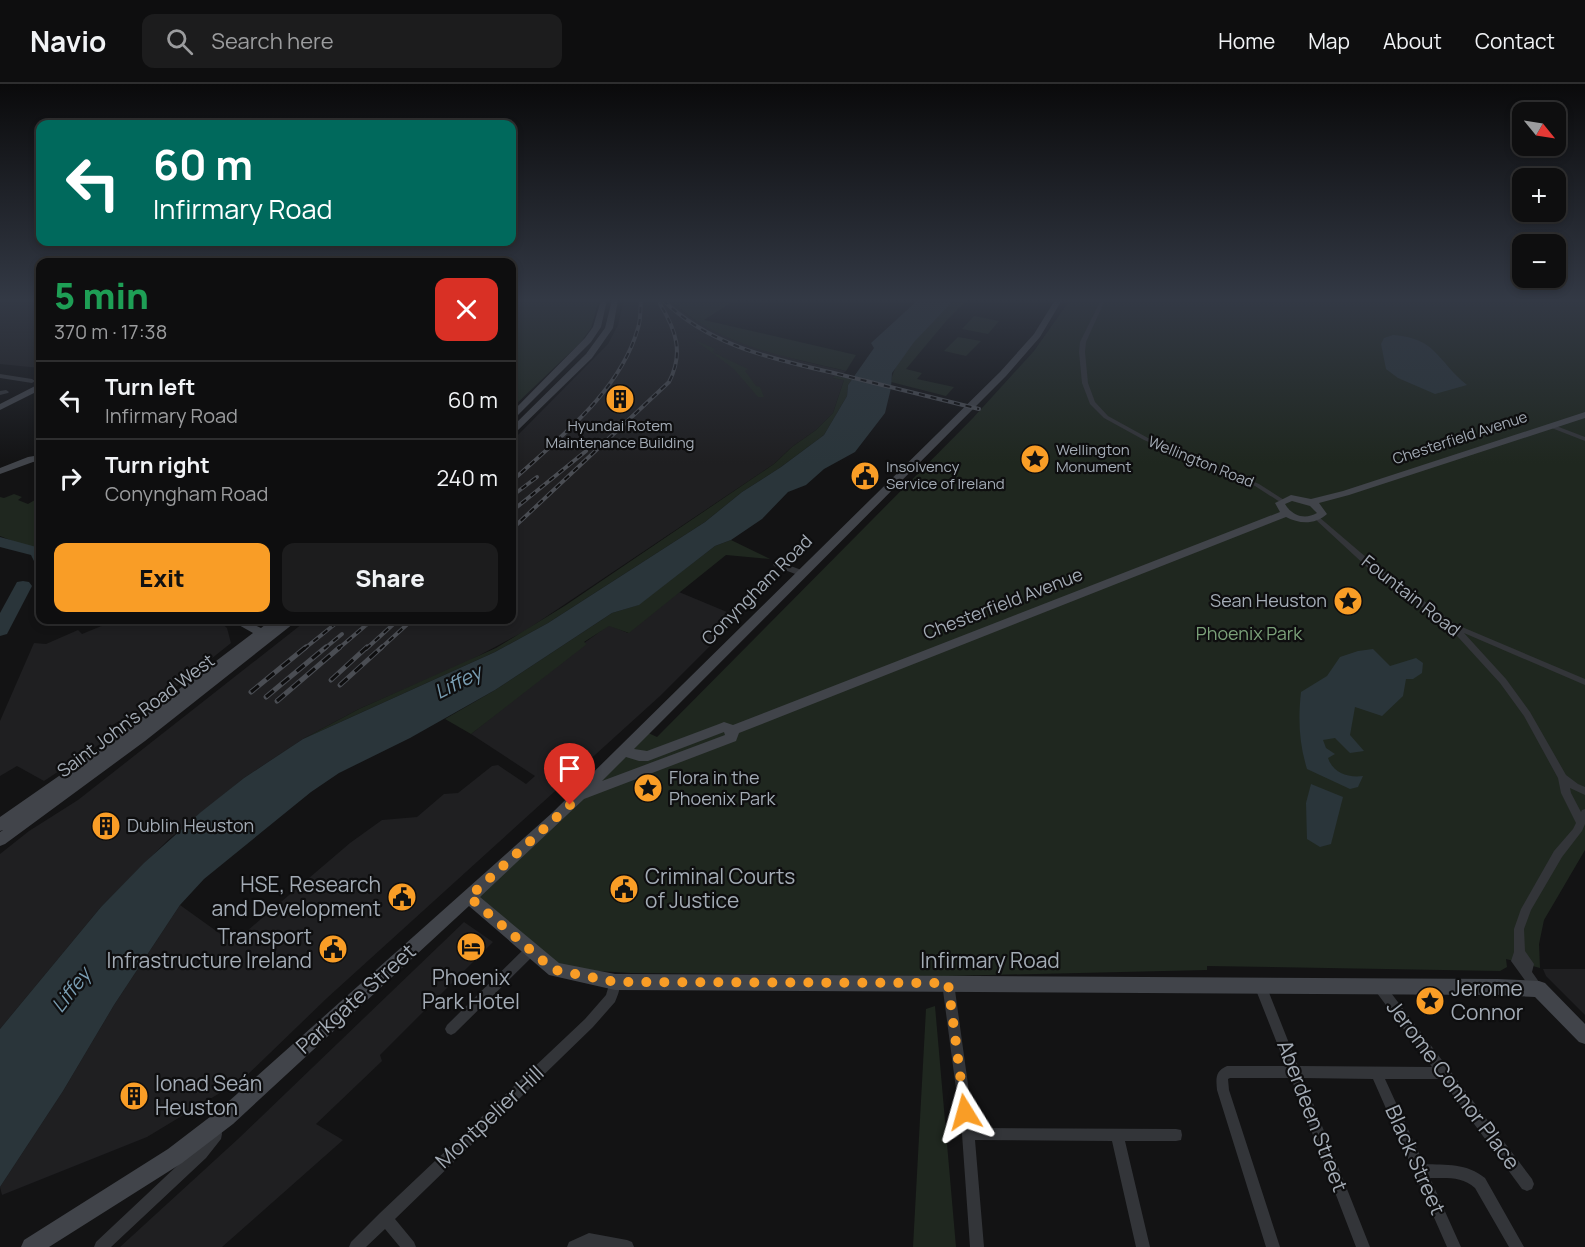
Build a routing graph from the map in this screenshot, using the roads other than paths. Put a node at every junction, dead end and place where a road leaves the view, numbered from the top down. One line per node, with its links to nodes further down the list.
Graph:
1 (574, 354): 11 (main road)
2 (590, 354): 14 (main road)
3 (1022, 354): 23 (main road, Conyngham Road)
4 (1082, 354): 18 (street, Wellington Road)
5 (0, 376): 6 (street)
6 (8, 377): 7 (street); 8 (street)
7 (0, 381)
8 (32, 381)
9 (36, 389): 10 (main road)
10 (0, 407)
11 (516, 412)
12 (1585, 415): 13 (main road, Chesterfield Avenue)
13 (1551, 426): 15 (street); 19 (main road, Chesterfield Avenue)
14 (516, 427)
15 (1585, 439)
16 (36, 458): 17 (main road)
17 (0, 471)
18 (1282, 501): 19 (main road, Chesterfield Avenue); 20 (main road)
19 (1311, 502): 21 (main road)
20 (1286, 513): 21 (main road); 32 (main road, Chesterfield Avenue)
21 (1317, 518): 27 (street, Fountain Road)
22 (777, 564): 23 (street)
23 (801, 573): 33 (main road, Conyngham Road)
24 (244, 624): 28 (main road)
25 (275, 624): 28 (main road, Saint John's Road West)
26 (285, 624): 28 (main road, Saint John's Road West)
27 (1451, 624): 29 (street); 30 (street, Fountain Road)
28 (265, 635): 38 (main road, Saint John's Road West); 39 (main road, Saint John's Road West)
29 (1490, 641): 30 (street); 31 (street)
30 (1476, 650): 34 (street, Fountain Road)
31 (1585, 682)
32 (733, 730): 33 (main road, Chesterfield Avenue); 36 (main road, Chesterfield Avenue)
33 (624, 751): 36 (main road, Conyngham Road)
34 (1563, 778): 35 (street); 37 (street, Fountain Road)
35 (1585, 790)
36 (579, 796): 40 (main road, Conyngham Road)
37 (1584, 819): 46 (street)
38 (0, 825)
39 (0, 840)
40 (469, 897): 41 (main road, Infirmary Road); 52 (main road, Parkgate Street)
41 (531, 950): 42 (main road, Infirmary Road); 47 (street)
42 (615, 982): 43 (main road, Infirmary Road); 58 (street, Montpelier Hill)
43 (948, 983): 44 (main road, Infirmary Road); 53 (street)
44 (1260, 985): 45 (main road, Infirmary Road); 49 (street, Aberdeen Street)
45 (1378, 985): 46 (main road, Infirmary Road); 51 (street, Jerome Connor Place)
46 (1539, 990): 48 (main road)
47 (452, 1029)
48 (1585, 1036)
49 (1296, 1072): 50 (street); 67 (street); 68 (street, Aberdeen Street)
50 (1376, 1072): 51 (street); 56 (street, Black Street)
51 (1443, 1073): 57 (street, Jerome Connor Place)
52 (242, 1100): 59 (main road, Parkgate Street); 60 (street, Parkgate Street)
53 (968, 1134): 54 (street); 65 (street)
54 (1117, 1135): 55 (street); 66 (street)
55 (1176, 1135)
56 (1420, 1171): 69 (street, Black Street); 70 (street)
57 (1527, 1184)
58 (385, 1218): 61 (street, Montpelier Hill); 62 (street)
59 (31, 1247)
60 (101, 1247)
61 (356, 1247)
62 (409, 1247)
63 (574, 1247): 64 (street)
64 (627, 1247)
65 (977, 1247)
66 (1143, 1247)
67 (1273, 1247)
68 (1363, 1247)
69 (1455, 1247)
70 (1517, 1247)

